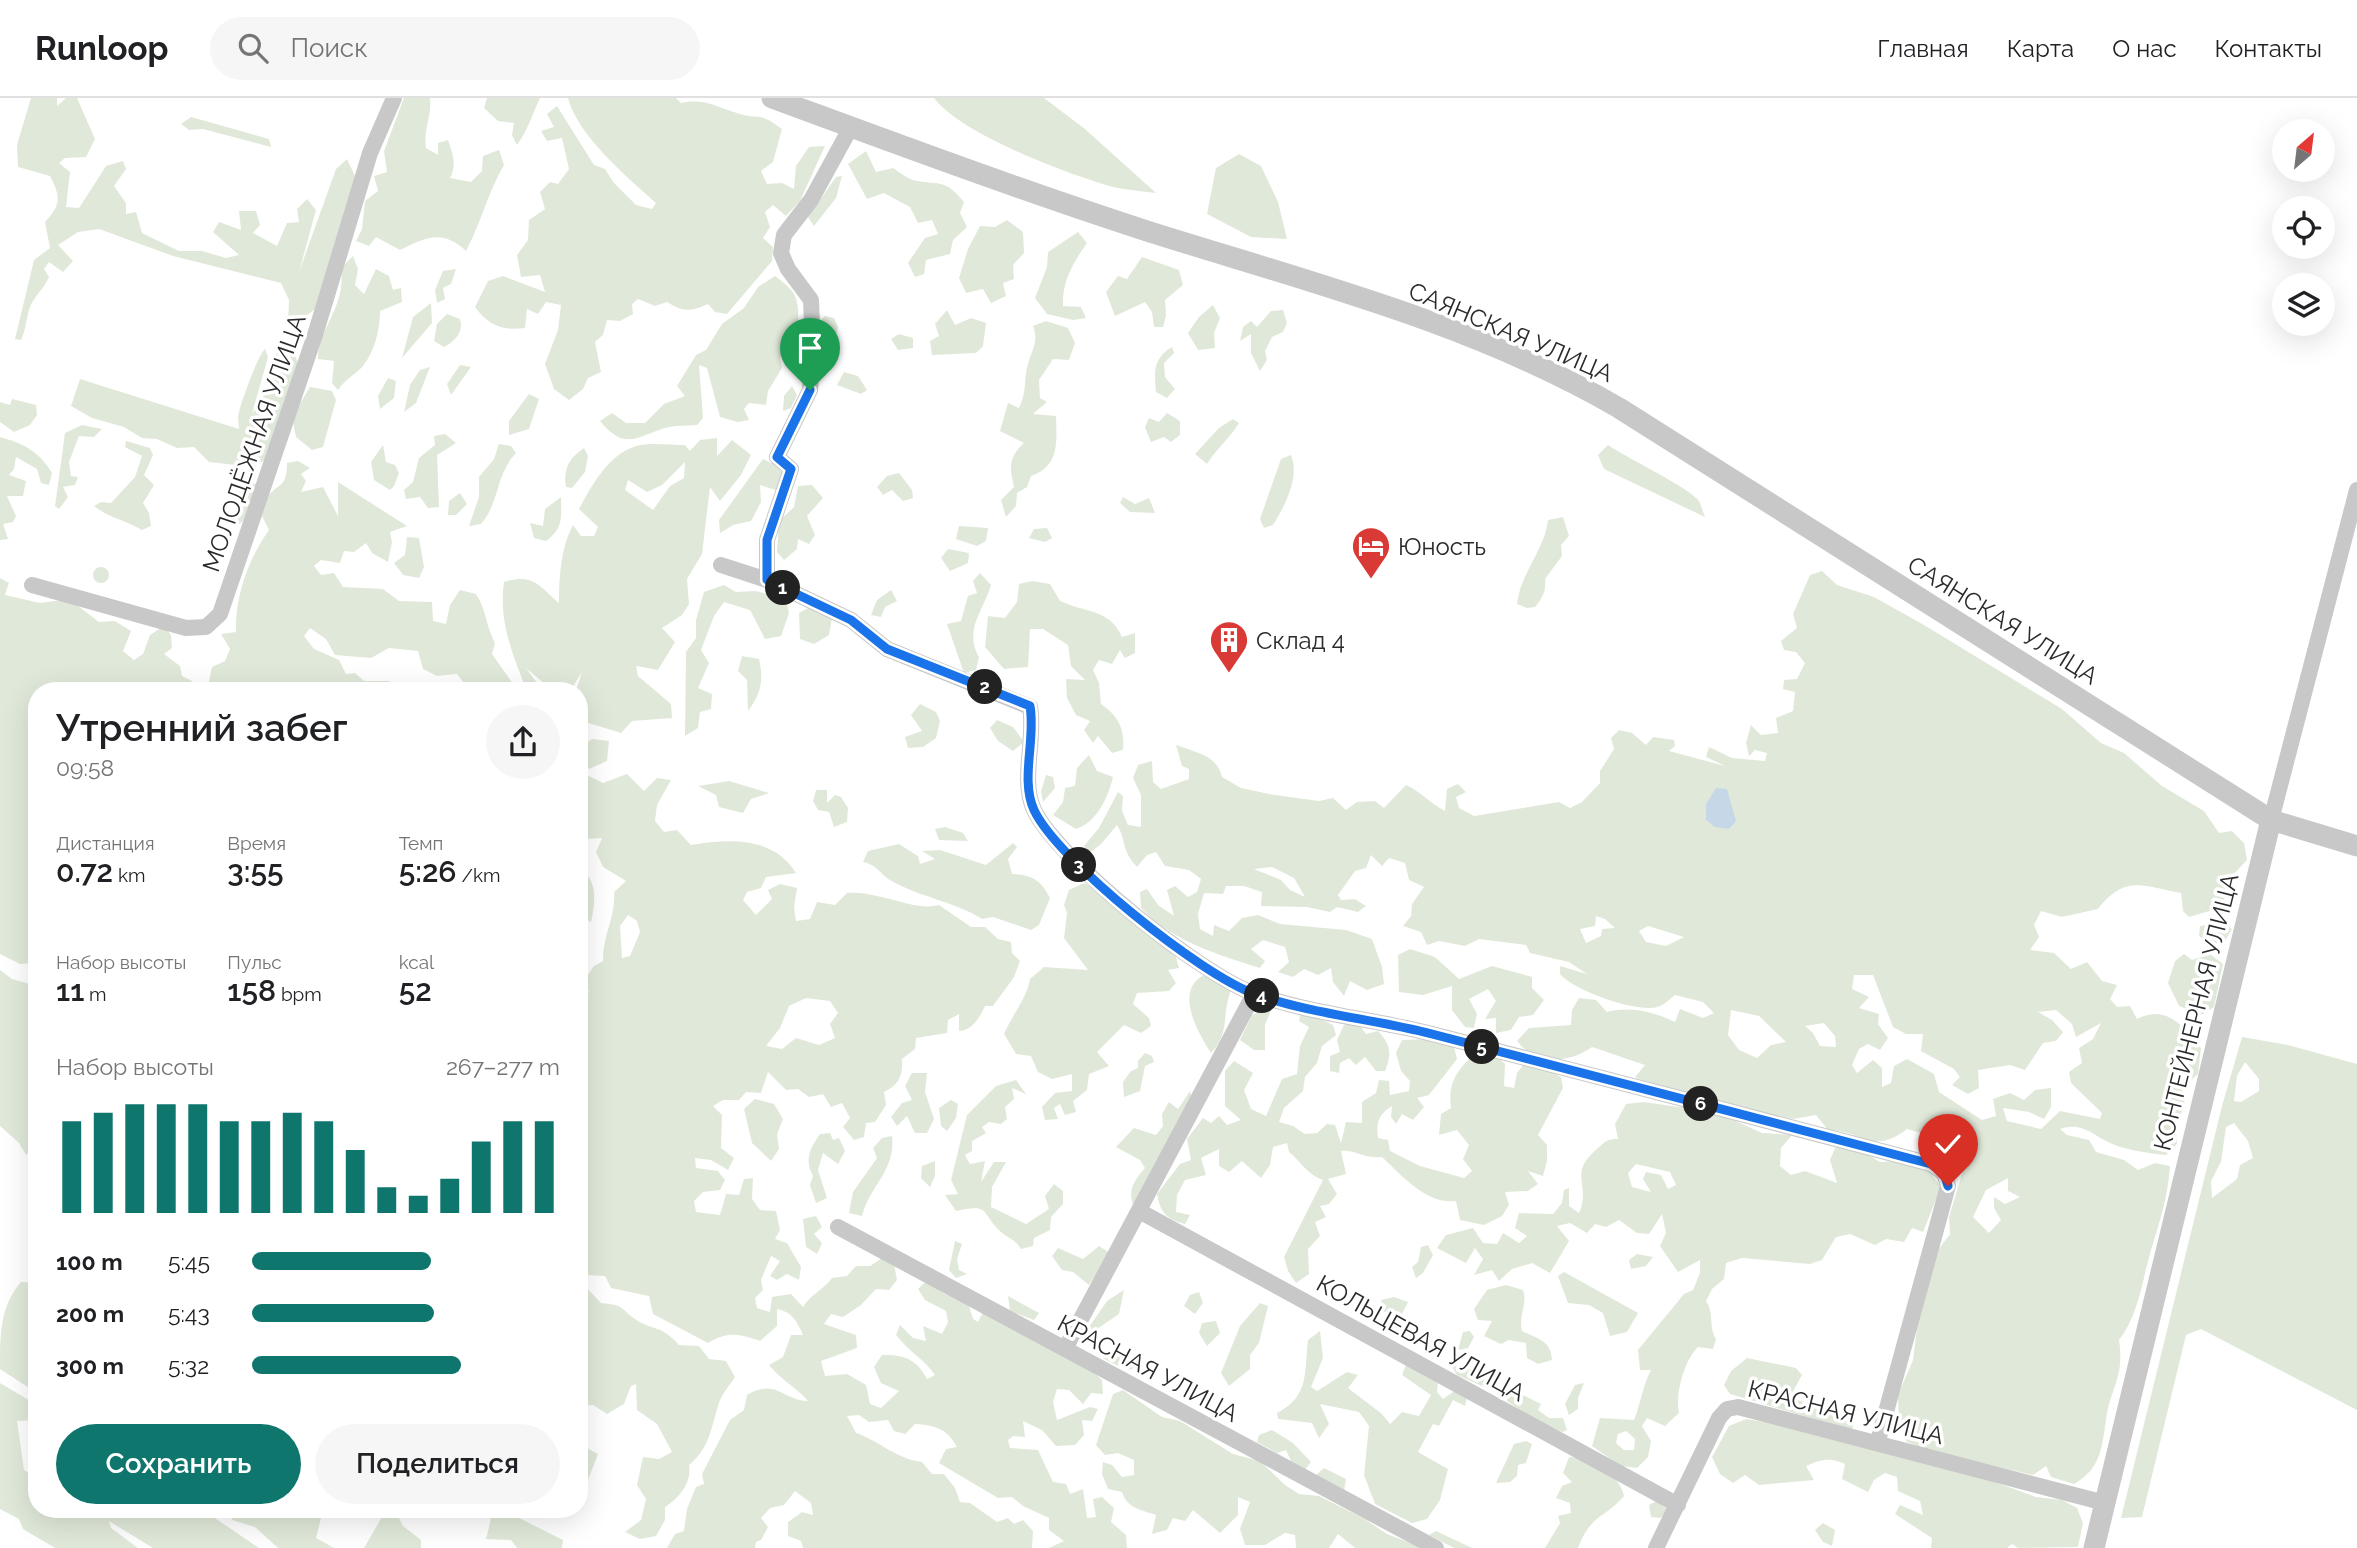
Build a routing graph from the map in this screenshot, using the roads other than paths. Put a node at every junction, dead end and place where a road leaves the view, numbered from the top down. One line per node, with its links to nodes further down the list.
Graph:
1 (394, 98): 7 (street, МОЛОДЁЖНАЯ УЛИЦА)
2 (772, 98): 3 (street, САЯНСКАЯ УЛИЦА)
3 (851, 127): 6 (street); 8 (street, САЯНСКАЯ УЛИЦА)
4 (2357, 490): 8 (street, КОНТЕЙНЕРНАЯ УЛИЦА)
5 (721, 565): 6 (street)
6 (767, 580): 10 (street)
7 (32, 585)
8 (2271, 820): 9 (street, САЯНСКАЯ УЛИЦА); 15 (street, КОНТЕЙНЕРНАЯ УЛИЦА)
9 (2357, 846)
10 (1254, 994): 11 (street); 14 (street)
11 (1141, 1212): 13 (street); 16 (street, КОЛЬЦЕВАЯ УЛИЦА)
12 (838, 1227): 13 (street, КРАСНАЯ УЛИЦА)
13 (1065, 1349): 17 (street, КРАСНАЯ УЛИЦА)
14 (1878, 1441): 15 (street, КРАСНАЯ УЛИЦА); 16 (street, КРАСНАЯ УЛИЦА)
15 (2105, 1503): 19 (street, КОНТЕЙНЕРНАЯ УЛИЦА)
16 (1678, 1505): 18 (street, КРАСНАЯ УЛИЦА)
17 (1436, 1548)
18 (1656, 1548)
19 (2094, 1548)

